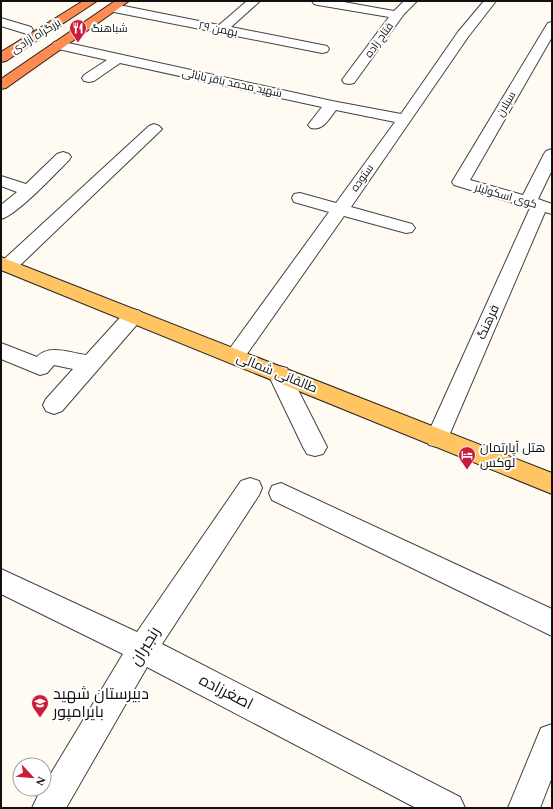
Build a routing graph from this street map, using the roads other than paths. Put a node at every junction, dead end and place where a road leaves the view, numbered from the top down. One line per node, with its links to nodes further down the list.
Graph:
1 (75, 1): 12 (highway, بزرگراه آزادی)
2 (91, 1): 16 (highway, بزرگراه آزادی)
3 (254, 1): 11 (street)
4 (318, 1): 8 (street)
5 (411, 1): 8 (street, فتاح زاده)
6 (490, 1): 23 (street, ستوده)
7 (116, 3): 11 (street, ۲۹ بهمن); 13 (highway, بزرگراه آزادی); 18 (highway, بزرگراه آزادی)
8 (397, 15): 20 (street, فتاح زاده)
9 (1, 22): 12 (street)
10 (552, 26): 29 (street, سبلان)
11 (222, 29): 15 (street, ۲۹ بهمن)
12 (27, 30): 14 (highway, بزرگراه آزادی)
13 (59, 45): 17 (street, شهید محمد باقر بابائی); 21 (highway, بزرگراه آزادی)
14 (1, 46)
15 (322, 49)
16 (1, 58)
17 (118, 58): 19 (street); 22 (street, شهید محمد باقر بابائی)
18 (1, 72)
19 (89, 78)
20 (349, 80)
21 (1, 85)
22 (332, 105): 23 (street, شهید محمد باقر بابائی); 24 (street)
23 (406, 118): 33 (street, ستوده)
24 (316, 125)
25 (154, 129): 36 (street)
26 (552, 154): 32 (street, فرهنگ)
27 (63, 157): 30 (street)
28 (1, 181): 30 (street)
29 (460, 182): 32 (street, کوی اسکوئیلر)
30 (29, 190): 34 (street)
31 (300, 198): 33 (street)
32 (540, 206): 43 (street, فرهنگ)
33 (340, 208): 35 (street); 39 (street, ستوده)
34 (1, 214)
35 (406, 228)
36 (5, 265): 37 (main road, طالقانی شمالی)
37 (133, 316): 39 (main road, طالقانی شمالی); 40 (street)
38 (1, 351): 40 (street)
39 (235, 356): 41 (main road, طالقانی شمالی)
40 (90, 364): 42 (street)
41 (279, 374): 43 (main road, طالقانی شمالی); 44 (street)
42 (54, 405)
43 (437, 438): 45 (main road, طالقانی شمالی)
44 (315, 447)
45 (552, 484)
46 (250, 488): 50 (street, رنجبران)
47 (281, 493): 49 (street)
48 (1, 581): 50 (street, اصغرزاده)
49 (552, 623)
50 (142, 649): 52 (street, رنجبران); 53 (street, اصغرزاده)
51 (552, 739): 54 (street)
52 (48, 808)
53 (449, 808)
54 (524, 808)

